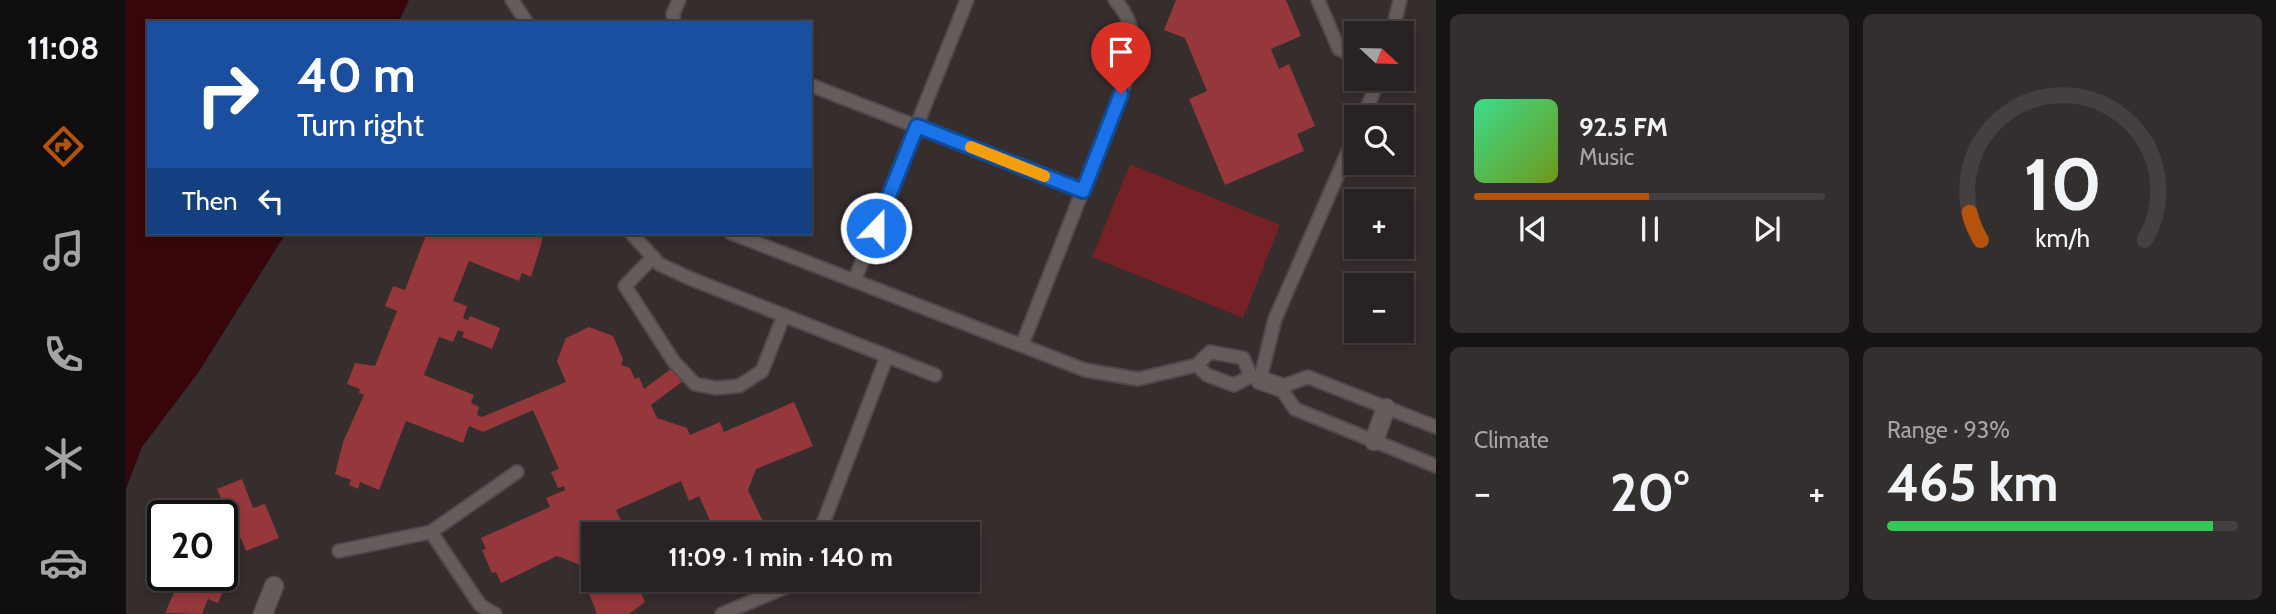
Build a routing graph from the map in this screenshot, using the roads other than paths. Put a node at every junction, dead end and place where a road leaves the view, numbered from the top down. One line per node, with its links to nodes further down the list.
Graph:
1 (512, 0): 7 (lane)
2 (679, 0): 8 (lane)
3 (967, 0): 12 (lane)
4 (1115, 0): 14 (lane)
5 (1318, 0): 10 (lane)
6 (1400, 0): 9 (lane)
7 (526, 21)
8 (674, 21)
9 (1395, 21)
10 (1344, 52)
11 (812, 86): 12 (lane)
12 (917, 126): 14 (lane); 18 (lane)
13 (1344, 161): 24 (lane)
14 (1083, 191): 20 (lane)
15 (633, 235): 17 (lane)
16 (736, 235): 18 (lane)
17 (653, 257): 19 (lane); 19 (lane)
18 (855, 279): 20 (lane)
19 (783, 315): 21 (lane)
20 (1022, 345): 22 (lane)
21 (887, 356): 23 (lane); 31 (lane)
22 (1197, 365): 24 (lane); 24 (lane)
23 (935, 375)
24 (1256, 378): 25 (street)
25 (1280, 387): 26 (lane); 28 (lane)
26 (1386, 408): 27 (lane); 28 (street)
27 (1436, 427)
28 (1374, 441): 29 (lane)
29 (1436, 466)
30 (517, 472): 32 (lane)
31 (824, 522)
32 (431, 532): 33 (lane); 37 (lane)
33 (339, 551)
34 (274, 586): 36 (street)
35 (774, 592): 38 (lane)
36 (263, 614)
37 (495, 614)
38 (722, 614)

